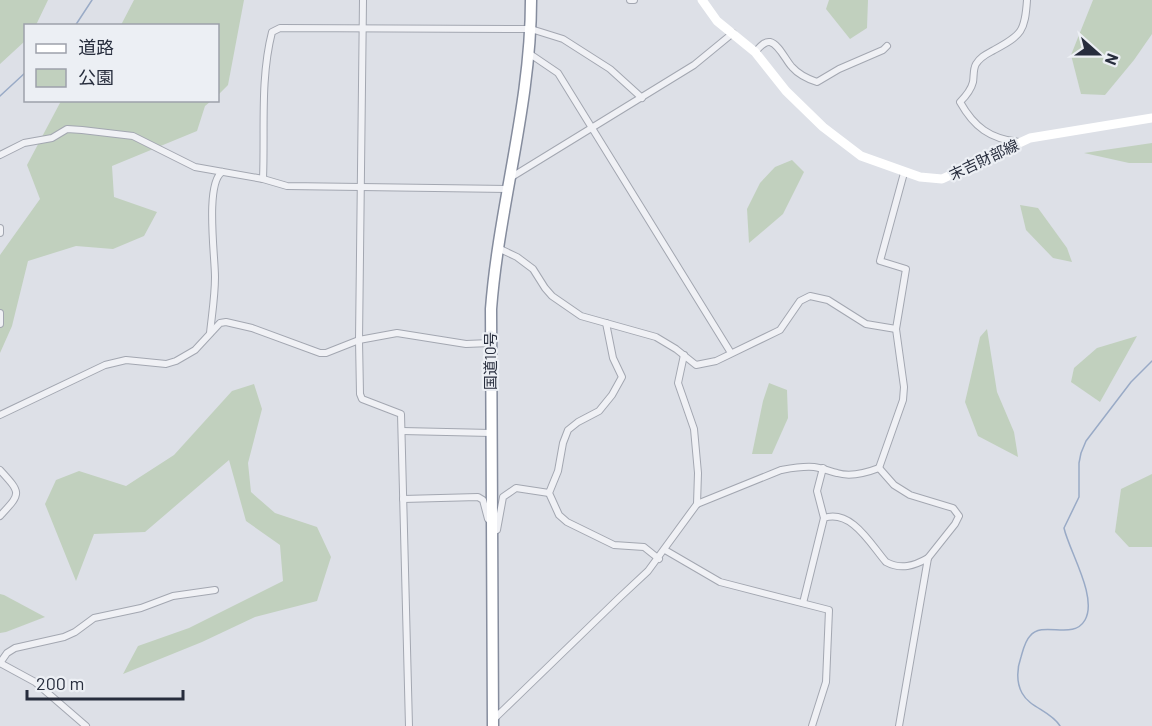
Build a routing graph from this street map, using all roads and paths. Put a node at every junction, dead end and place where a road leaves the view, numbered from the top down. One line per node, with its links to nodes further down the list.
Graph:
1 (363, 0): 5 (street)
2 (531, 0): 6 (highway, 国道10号)
3 (702, 0): 7 (main road, 末吉財部線)
4 (1027, 0): 14 (street)
5 (363, 28): 6 (street); 18 (street); 20 (street)
6 (531, 29): 10 (highway, 国道10号); 11 (street)
7 (733, 33): 9 (main road, 末吉財部線); 11 (street)
8 (887, 46): 9 (street)
9 (754, 52): 17 (main road, 末吉財部線)
10 (530, 54): 13 (street); 19 (highway, 国道10号)
11 (642, 98): 13 (street)
12 (1152, 118): 14 (main road, 末吉財部線)
13 (593, 128): 19 (street); 31 (street)
14 (1020, 142): 17 (main road, 末吉財部線)
15 (0, 155): 16 (street)
16 (222, 172): 18 (street); 28 (street)
17 (904, 172): 27 (street)
18 (263, 178): 20 (street)
19 (509, 184): 20 (street); 23 (highway, 国道10号)
20 (361, 187): 29 (street)
21 (0, 228): 22 (street)
22 (0, 233)
23 (498, 248): 25 (street); 30 (highway, 国道10号)
24 (0, 313): 26 (street)
25 (606, 323): 32 (street); 39 (street)
26 (0, 324)
27 (896, 329): 31 (street); 37 (street)
28 (210, 334): 29 (street); 33 (street)
29 (359, 340): 30 (street); 34 (street)
30 (490, 343): 35 (highway, 国道10号)
31 (731, 353): 32 (street)
32 (684, 355): 41 (street)
33 (0, 416)
34 (402, 431): 35 (street); 40 (street)
35 (491, 433): 44 (highway, 国道10号)
36 (823, 468): 37 (street); 41 (street); 43 (street)
37 (879, 468): 46 (street)
38 (0, 470): 42 (street)
39 (549, 493): 44 (street); 47 (street)
40 (404, 500): 44 (street); 53 (street)
41 (697, 504): 45 (street)
42 (0, 516)
43 (824, 518): 46 (street); 49 (street)
44 (492, 527): 51 (highway, 国道10号)
45 (665, 550): 47 (street); 49 (street)
46 (928, 558): 55 (street)
47 (659, 559): 51 (street)
48 (215, 590): 50 (street)
49 (803, 603): 54 (street)
50 (0, 663): 52 (street)
51 (493, 723)
52 (86, 726)
53 (409, 726)
54 (812, 726)
55 (899, 726)

